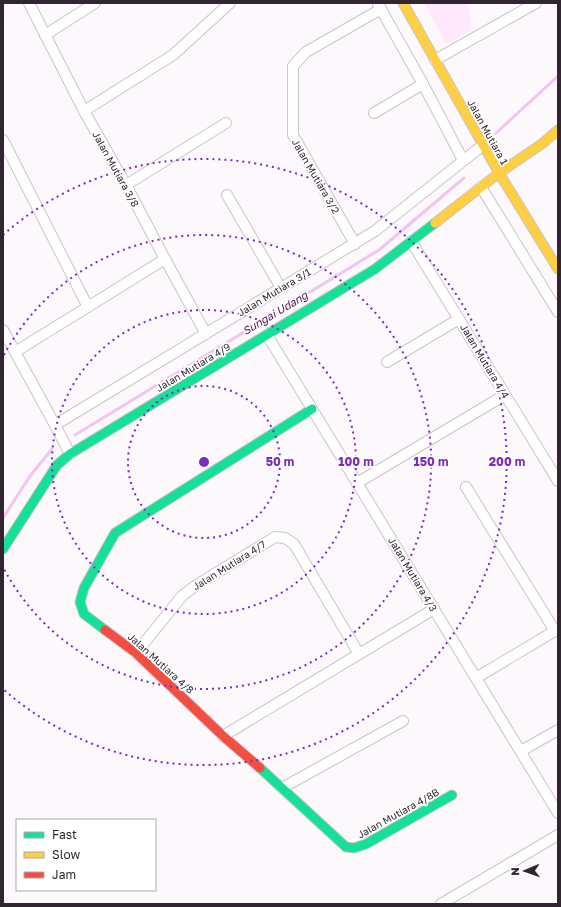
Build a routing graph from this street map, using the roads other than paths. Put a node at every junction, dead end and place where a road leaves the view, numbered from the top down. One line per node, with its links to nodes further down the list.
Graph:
1 (29, 3): 7 (street, Jalan Mutiara 3/8)
2 (95, 3): 7 (street)
3 (230, 3): 10 (street)
4 (403, 3): 8 (street, Jalan Mutiara 1)
5 (536, 3): 8 (street)
6 (379, 6): 9 (street); 22 (street, Jalan Mutiara 3/2)
7 (45, 35): 10 (street, Jalan Mutiara 3/8)
8 (435, 60): 15 (street, Jalan Mutiara 1)
9 (422, 84): 11 (street); 16 (street)
10 (84, 110): 18 (street, Jalan Mutiara 3/8)
11 (374, 113)
12 (226, 123): 18 (street)
13 (558, 130): 17 (street, Jalan Mutiara 4/9)
14 (3, 140): 26 (street)
15 (483, 145): 16 (street, Jalan Mutiara 3/1); 17 (street, Jalan Mutiara 1)
16 (463, 160): 22 (street, Jalan Mutiara 3/1)
17 (499, 173): 19 (street, Jalan Mutiara 4/9); 24 (street, Jalan Mutiara 1)
18 (126, 185): 23 (street, Jalan Mutiara 3/8)
19 (481, 187): 21 (street, Jalan Mutiara 4/9); 27 (street)
20 (227, 195): 25 (street)
21 (411, 241): 28 (street, Jalan Mutiara 4/4); 31 (street, Jalan Mutiara 4/9)
22 (355, 244): 25 (street, Jalan Mutiara 3/1)
23 (165, 260): 26 (street); 30 (street, Jalan Mutiara 3/8)
24 (558, 270)
25 (281, 288): 30 (street, Jalan Mutiara 3/1)
26 (88, 307): 32 (street)
27 (558, 312)
28 (459, 319): 33 (street); 34 (street, Jalan Mutiara 4/4)
29 (3, 330): 32 (street)
30 (206, 334): 36 (street, Jalan Mutiara 3/1)
31 (267, 335): 35 (street, Jalan Mutiara 4/3); 37 (street, Jalan Mutiara 4/9)
32 (15, 352): 36 (street)
33 (387, 362)
34 (505, 395): 38 (street, Jalan Mutiara 4/4); 39 (street)
35 (312, 409): 39 (street, Jalan Mutiara 4/3); 44 (street, Jalan Mutiara 4/8)
36 (55, 425): 37 (street)
37 (70, 454): 41 (street, Jalan Mutiara 4/9)
38 (558, 481)
39 (358, 483): 42 (street, Jalan Mutiara 4/3)
40 (466, 487): 43 (street)
41 (3, 549)
42 (434, 609): 45 (street); 46 (street, Jalan Mutiara 4/3)
43 (556, 630): 46 (street)
44 (136, 653): 45 (street, Jalan Mutiara 4/7); 49 (street, Jalan Mutiara 4/8)
45 (359, 654): 49 (street)
46 (476, 678): 50 (street, Jalan Mutiara 4/3)
47 (403, 721): 51 (street)
48 (558, 730): 50 (street)
49 (223, 736): 51 (street, Jalan Mutiara 4/8)
50 (521, 751): 53 (street, Jalan Mutiara 4/3)
51 (282, 788): 55 (street, Jalan Mutiara 4/8)
52 (452, 795): 55 (street, Jalan Mutiara 4/8B)
53 (558, 813)
54 (558, 835): 56 (street)
55 (354, 848)
56 (441, 904)

